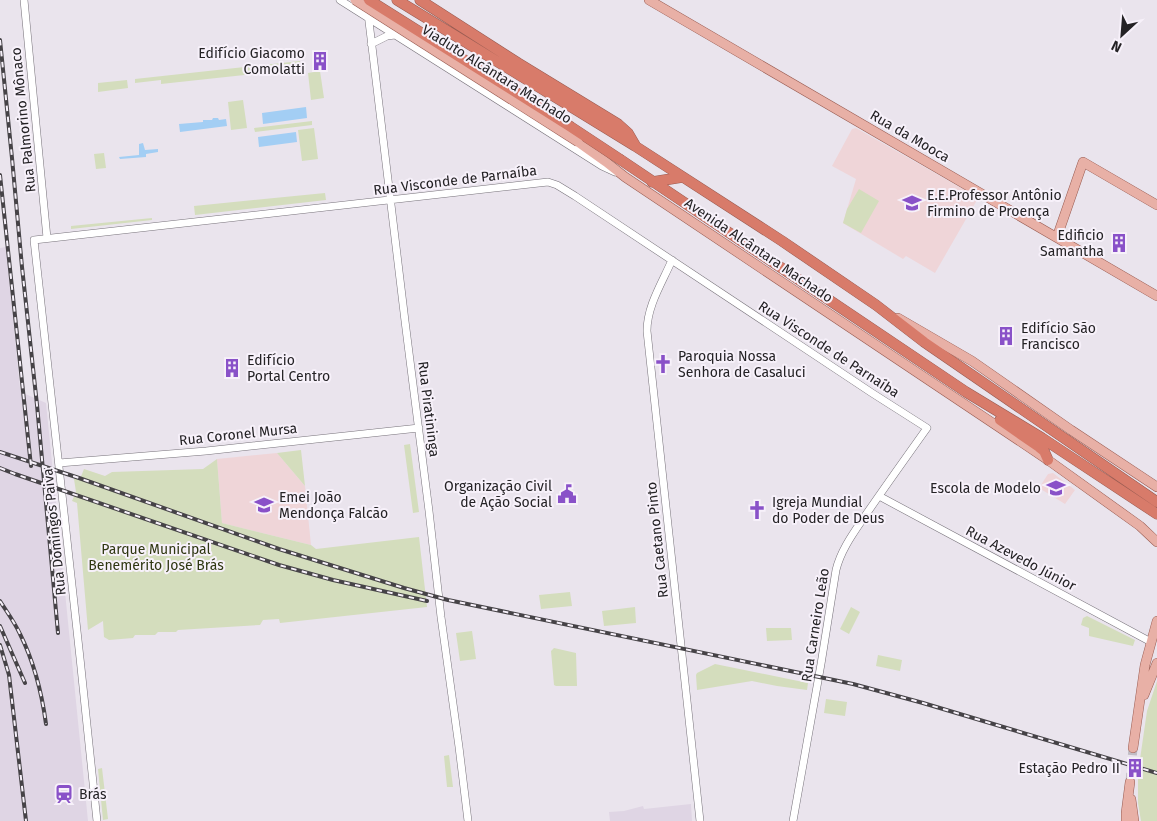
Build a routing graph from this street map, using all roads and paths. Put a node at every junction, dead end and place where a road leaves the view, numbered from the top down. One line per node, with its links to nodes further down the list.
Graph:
1 (24, 0): 22 (street, Rua Palmorino Mônaco)
2 (340, 0): 9 (street, Avenida Alcântara Machado)
3 (355, 0): 16 (main road, Viaduto Alcântara Machado, bridge)
4 (368, 0): 9 (street, Rua Piratininga); 15 (highway, Viaduto Alcântara Machado, bridge)
5 (382, 0): 10 (street)
6 (397, 0): 13 (highway, Viaduto Alcântara Machado)
7 (420, 0): 14 (highway)
8 (649, 0): 21 (main road, Rua da Mooca)
9 (369, 18): 10 (street, Avenida Alcântara Machado); 12 (street, Rua Piratininga)
10 (386, 29): 11 (street, Avenida Alcântara Machado)
11 (396, 35): 12 (street); 16 (street, Avenida Alcântara Machado)
12 (371, 44): 19 (street, Rua Piratininga)
13 (611, 132): 14 (highway, Avenida Alcântara Machado)
14 (636, 146): 17 (highway, Avenida Alcântara Machado)
15 (620, 160): 18 (highway, Avenida Alcântara Machado)
16 (622, 175): 30 (main road, Avenida Alcântara Machado)
17 (683, 177): 18 (highway); 26 (highway, Avenida Alcântara Machado)
18 (652, 182): 27 (highway, Avenida Alcântara Machado)
19 (391, 200): 22 (street, Rua Visconde de Parnaíba); 24 (street, Rua Visconde de Parnaíba); 28 (street, Rua Piratininga)
20 (1157, 205): 21 (main road)
21 (1057, 237): 25 (main road, Rua da Mooca)
22 (47, 238): 23 (street, Rua Visconde de Parnaíba)
23 (34, 240): 31 (street, Rua Domingos Paiva)
24 (672, 260): 29 (street, Rua Visconde de Parnaíba); 47 (street, Rua Caetano Pinto)
25 (1157, 296)
26 (876, 305): 32 (main road, Avenida Alcântara Machado); 34 (highway, Avenida Alcântara Machado)
27 (966, 392): 30 (highway); 35 (highway, Avenida Alcântara Machado)
28 (419, 428): 31 (street, Rua Coronel Mursa); 46 (street, Rua Piratininga)
29 (927, 428): 33 (street, Rua Carneiro Leão)
30 (1048, 460): 36 (main road, Avenida Alcântara Machado)
31 (59, 464): 45 (street, Rua Domingos Paiva)
32 (1157, 487)
33 (879, 496): 40 (street, Rua Azevedo Júnior); 48 (street, Rua Carneiro Leão)
34 (1157, 502)
35 (1157, 514)
36 (1155, 540): 37 (main road)
37 (1157, 550)
38 (1157, 621): 39 (main road)
39 (1156, 630): 40 (main road)
40 (1151, 642): 42 (main road)
41 (1157, 663): 42 (main road)
42 (1139, 707): 43 (main road)
43 (1133, 748)
44 (1125, 818): 49 (main road)
45 (96, 821)
46 (468, 821)
47 (700, 821)
48 (793, 821)
49 (1134, 821)

